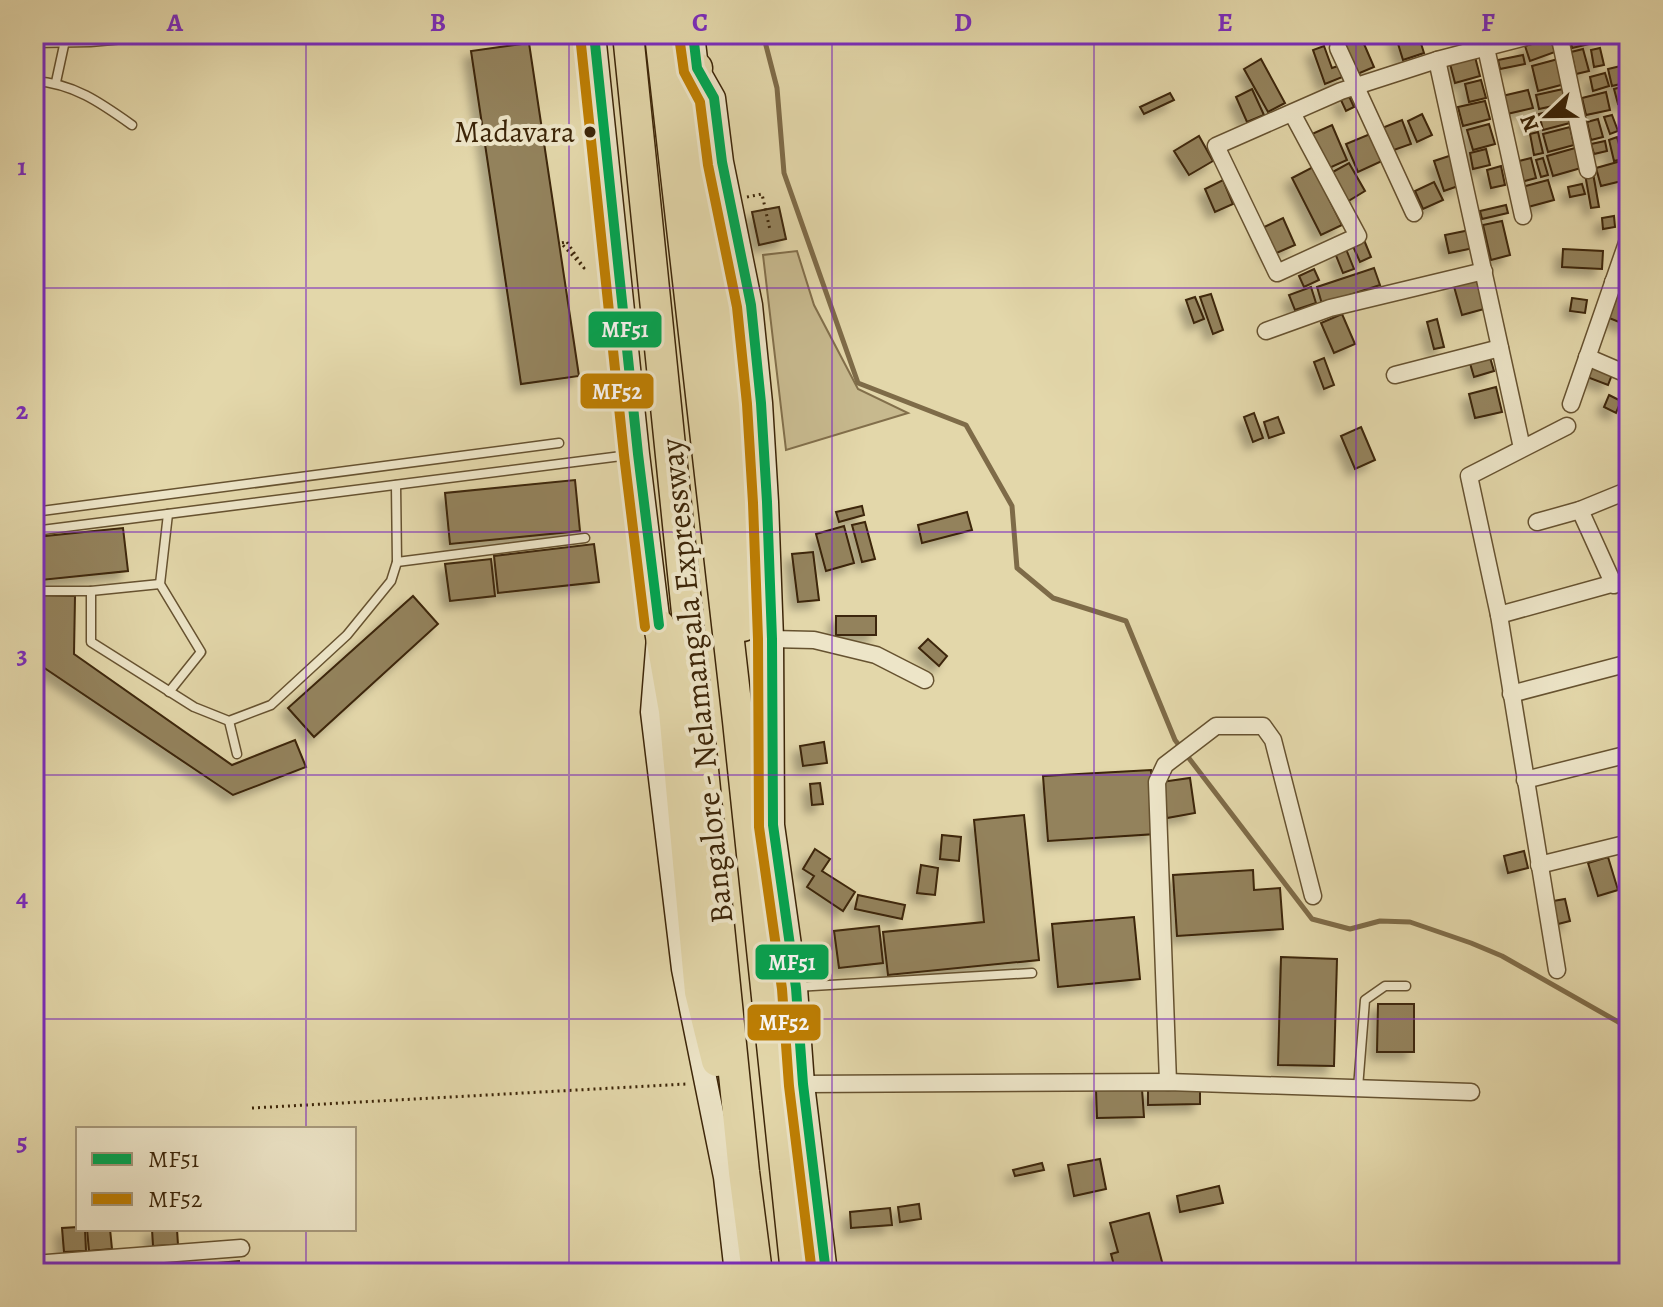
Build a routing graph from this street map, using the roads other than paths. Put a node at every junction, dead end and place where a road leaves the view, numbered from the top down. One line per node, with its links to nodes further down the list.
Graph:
1 (134, 34): 8 (street)
2 (594, 34): 34 (street)
3 (628, 34): 71 (highway, Bangalore - Nelamangala Expressway)
4 (660, 34): 56 (highway, Bangalore - Nelamangala Expressway)
5 (693, 34): 13 (street)
6 (1537, 34): 11 (street)
7 (1559, 34): 19 (street)
8 (66, 36): 9 (street); 15 (lane)
9 (34, 39)
10 (1338, 48): 16 (street)
11 (1486, 48): 12 (street); 21 (street)
12 (1437, 60): 16 (street); 23 (street)
13 (697, 68): 50 (street); 56 (highway)
14 (34, 81): 15 (lane)
15 (56, 82): 18 (lane)
16 (1354, 87): 17 (street); 20 (street)
17 (1292, 113): 17 (street)
18 (132, 125)
19 (1588, 170)
20 (1414, 213)
21 (1523, 216)
22 (1629, 237): 24 (street)
23 (1484, 271): 25 (street); 26 (street)
24 (1621, 285): 27 (street)
25 (1266, 331)
26 (1500, 348): 28 (street); 33 (street)
27 (1587, 357): 29 (street); 30 (street)
28 (1395, 375)
29 (1629, 375)
30 (1571, 404)
31 (1567, 426): 33 (street)
32 (559, 443): 38 (lane)
33 (1522, 448): 48 (street)
34 (638, 454): 35 (lane); 49 (street)
35 (396, 485): 39 (lane); 43 (lane)
36 (1629, 490): 37 (street)
37 (1580, 510): 40 (street); 44 (street)
38 (34, 512)
39 (168, 514): 41 (lane); 45 (lane)
40 (1537, 522)
41 (34, 531)
42 (585, 538): 43 (lane)
43 (397, 562): 55 (lane)
44 (1622, 582): 48 (street)
45 (160, 584): 47 (lane); 53 (lane)
46 (34, 591): 47 (lane)
47 (91, 591): 53 (lane)
48 (1499, 615): 54 (street)
49 (659, 625): 71 (highway); 75 (street)
50 (772, 639): 52 (street); 66 (street)
51 (1629, 663): 54 (street)
52 (925, 680)
53 (169, 692): 55 (lane)
54 (1511, 694): 59 (street)
55 (229, 721): 57 (lane)
56 (738, 721): 77 (highway, Bangalore - Nelamangala Expressway)
57 (237, 754)
58 (1629, 754): 59 (street)
59 (1525, 780): 61 (street)
60 (1629, 843): 61 (street)
61 (1539, 865): 63 (street)
62 (1313, 896): 67 (street)
63 (1557, 970)
64 (1032, 973): 66 (lane)
65 (1406, 986): 69 (lane)
66 (796, 988): 68 (street)
67 (1168, 1082): 68 (street); 69 (street)
68 (803, 1084): 78 (street)
69 (1358, 1088): 70 (street)
70 (1471, 1092)
71 (744, 1172): 76 (highway, Bangalore - Nelamangala Expressway)
72 (241, 1248): 74 (street)
73 (34, 1264): 74 (street)
74 (79, 1267)
75 (736, 1273)
76 (757, 1273)
77 (796, 1273)
78 (826, 1273)

